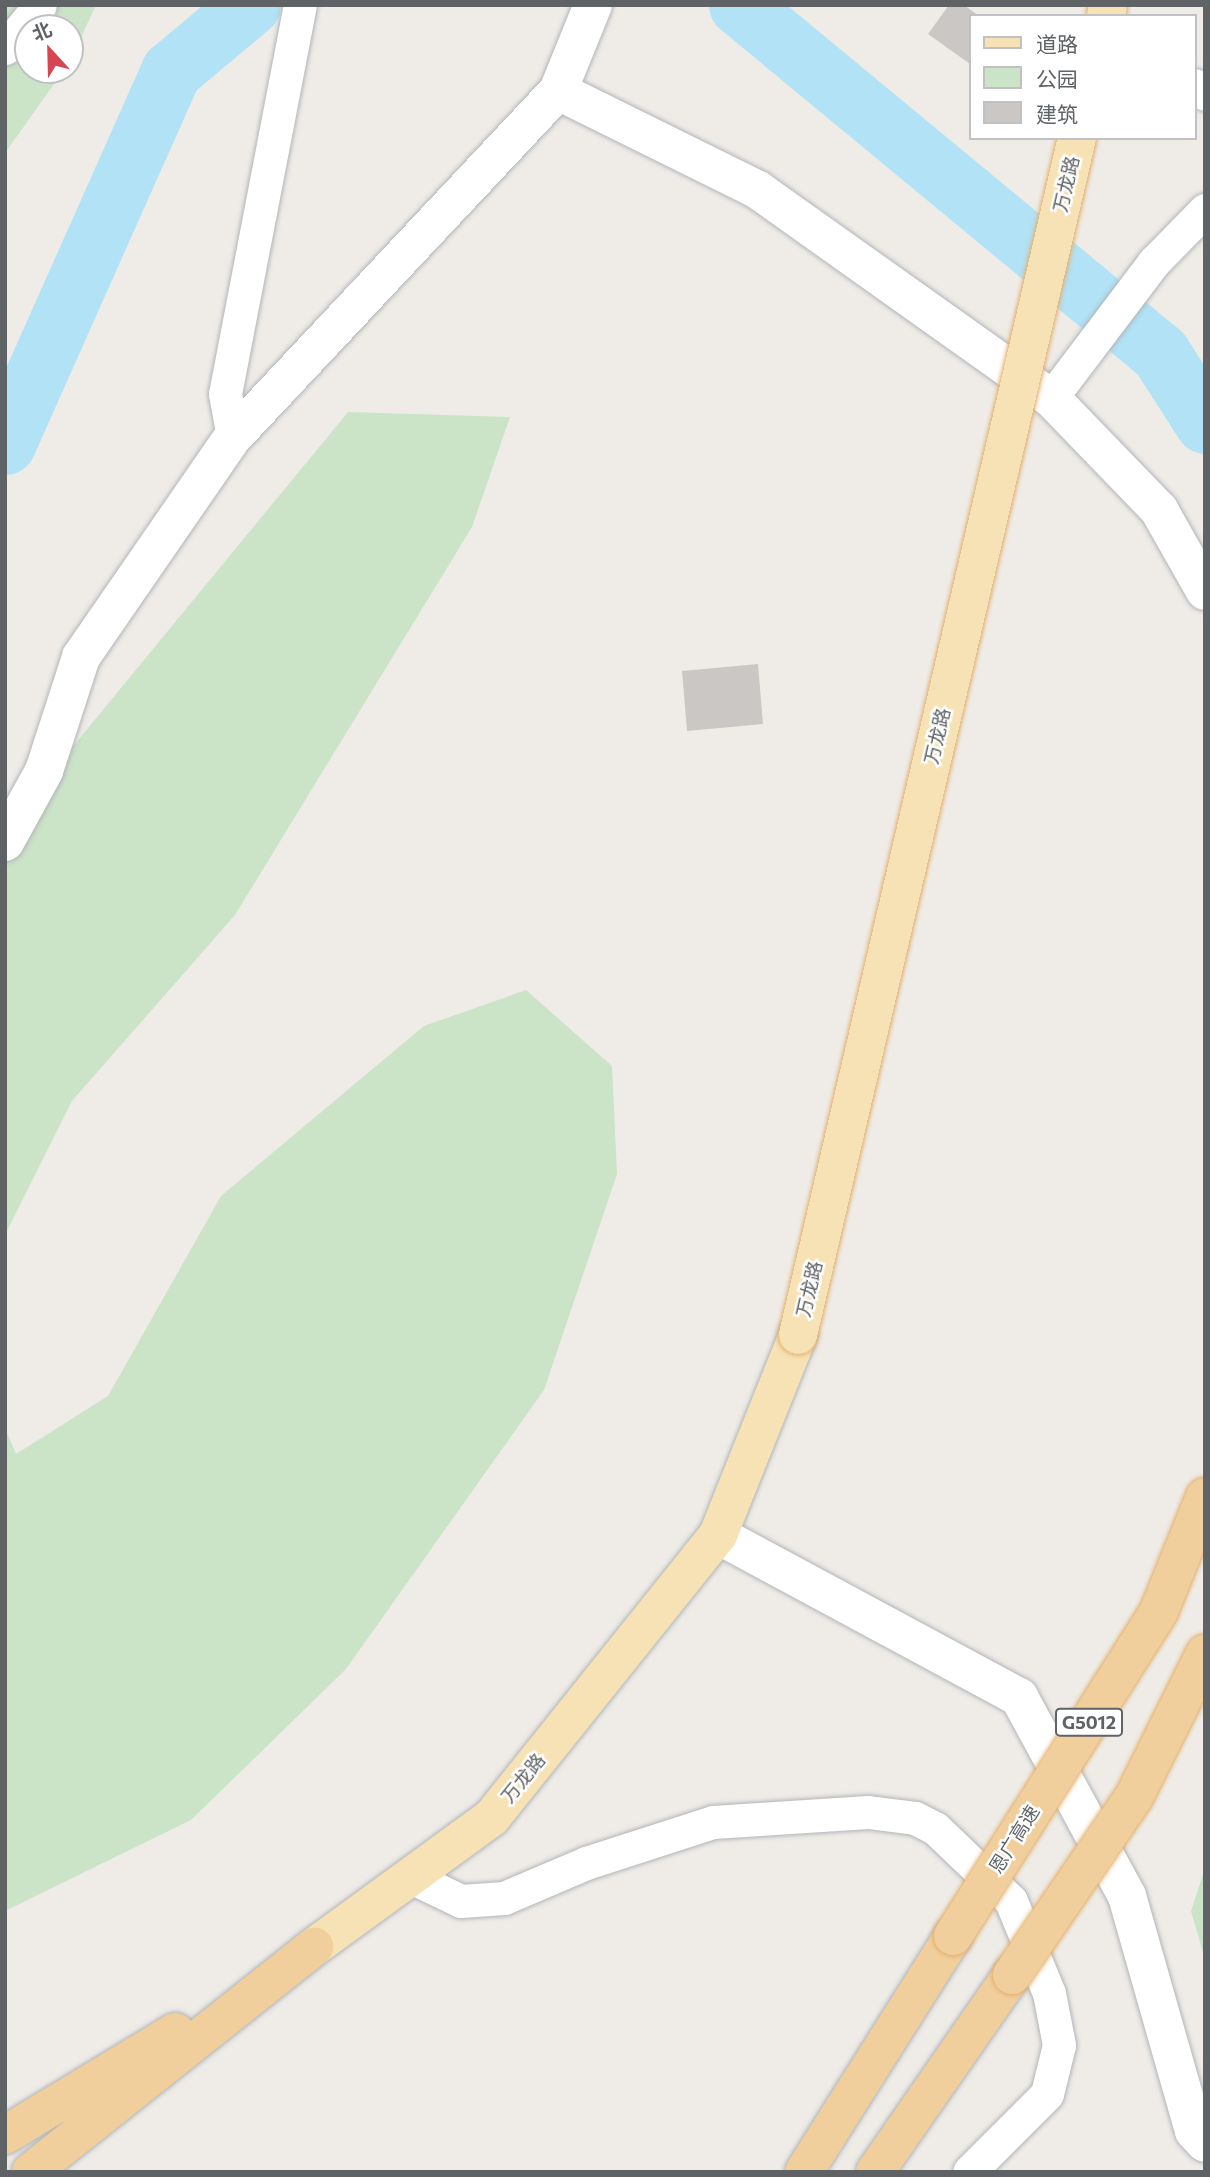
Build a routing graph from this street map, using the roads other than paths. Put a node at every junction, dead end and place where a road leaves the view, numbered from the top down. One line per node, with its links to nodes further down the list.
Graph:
1 (40, 5): 4 (street)
2 (300, 5): 9 (street)
3 (593, 5): 5 (main road)
4 (5, 48)
5 (558, 91): 8 (main road); 9 (main road)
6 (1077, 140): 13 (main road, 万龙路, bridge)
7 (1205, 210): 8 (street)
8 (1061, 384): 10 (main road)
9 (233, 437): 11 (main road)
10 (1205, 591)
11 (5, 842)
12 (1205, 1497): 20 (highway, 恩广高速 / G5012, bridge)
13 (718, 1535): 15 (main road, 万龙路); 18 (main road)
14 (1205, 1654): 21 (highway, bridge)
15 (411, 1877): 16 (main road, 万龙路); 22 (street)
16 (314, 1947): 17 (highway); 19 (highway)
17 (5, 2134)
18 (1205, 2143)
19 (31, 2172)
20 (804, 2172)
21 (876, 2172)
22 (969, 2172)

